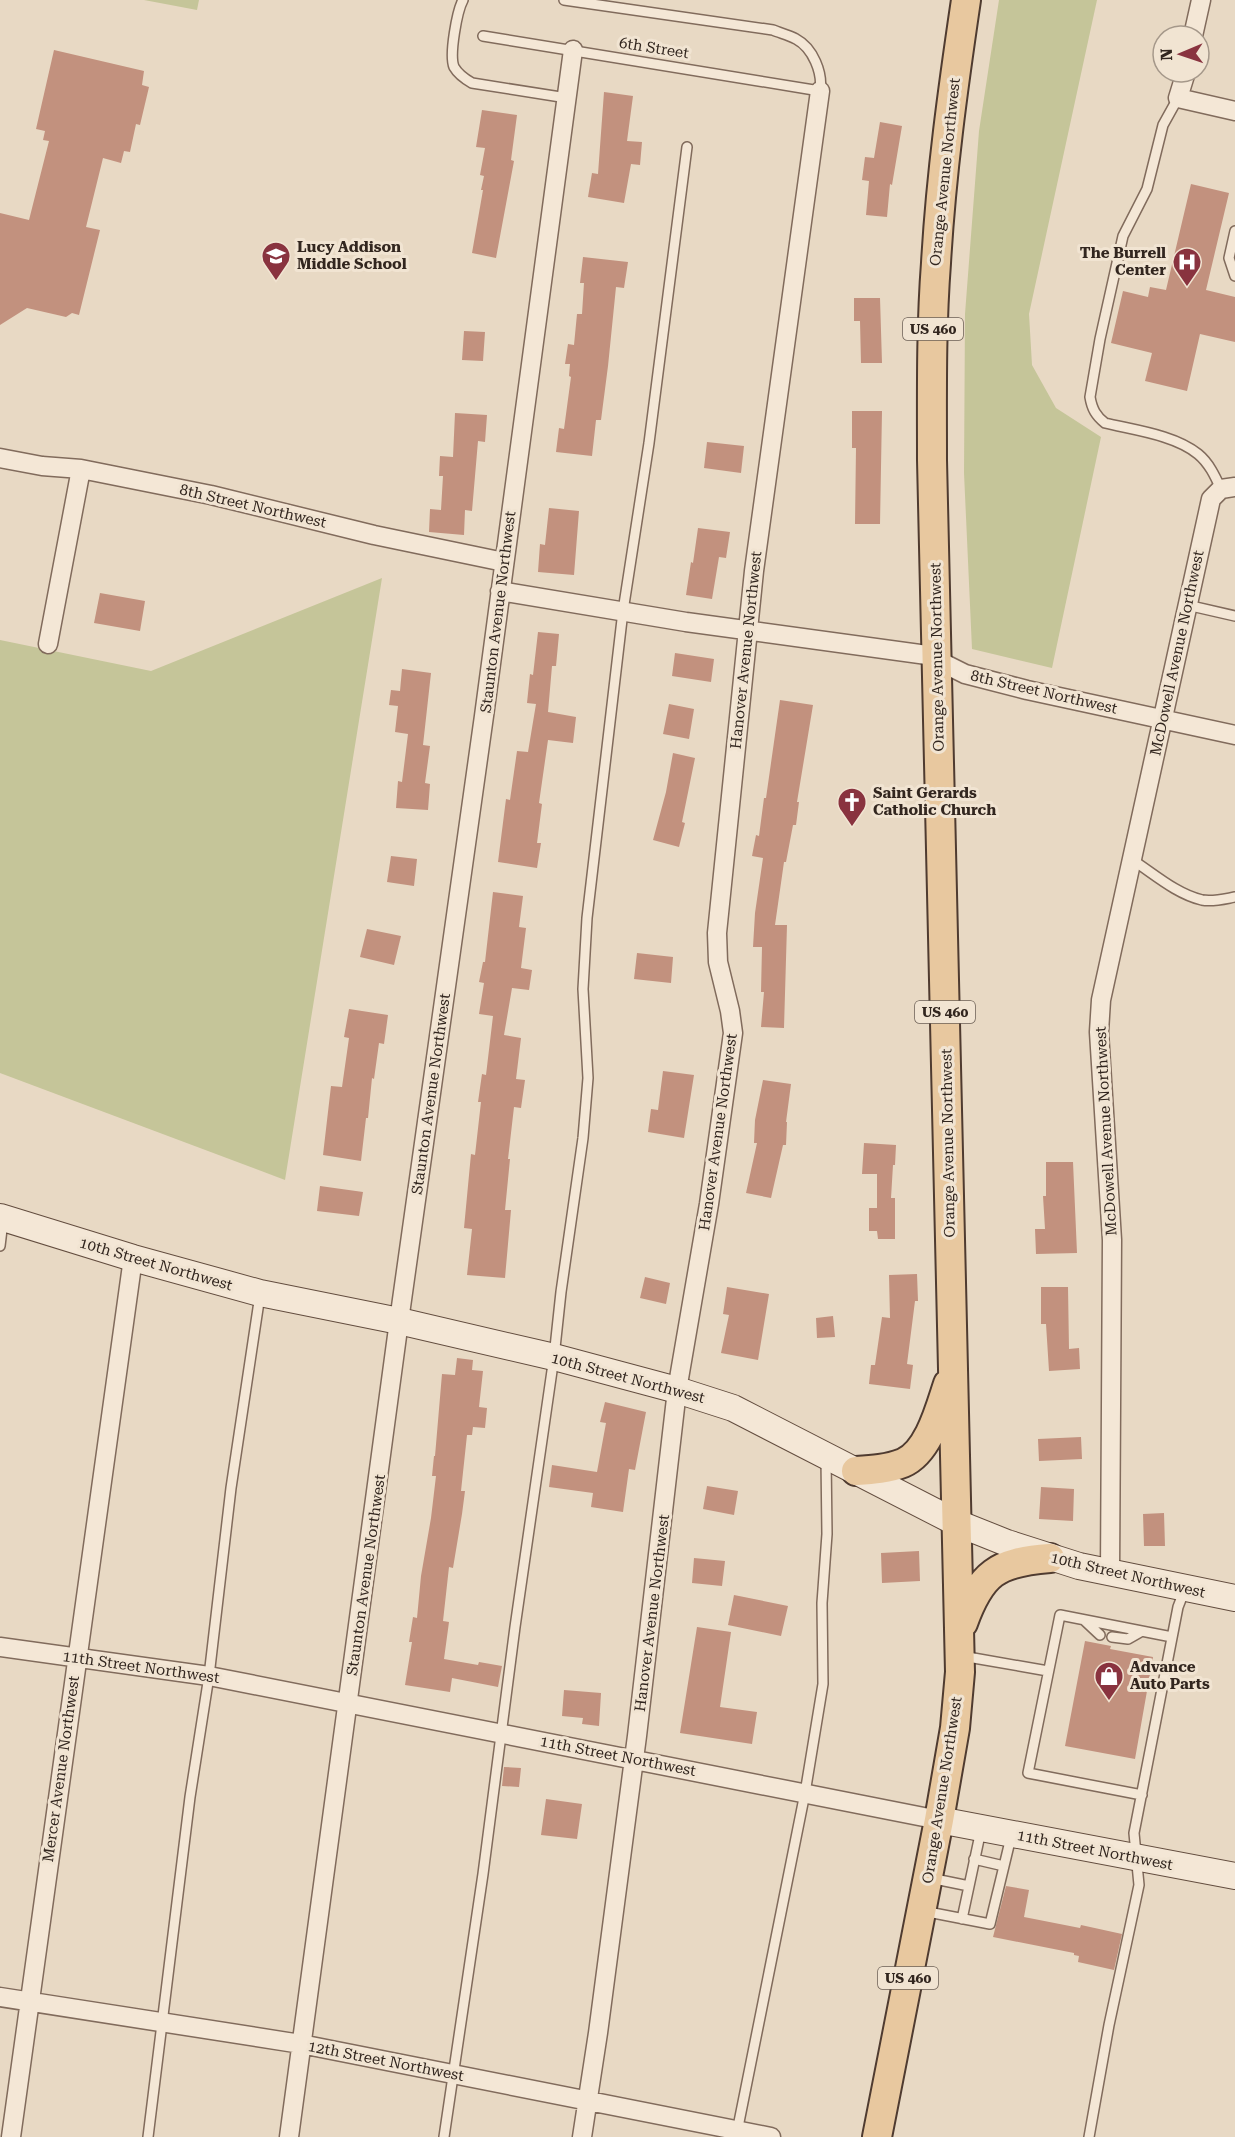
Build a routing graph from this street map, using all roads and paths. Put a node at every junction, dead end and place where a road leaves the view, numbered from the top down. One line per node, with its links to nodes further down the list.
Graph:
1 (463, 0): 10 (lane)
2 (564, 0): 9 (lane)
3 (966, 0): 26 (main road, Orange Avenue Northwest / US 460)
4 (1201, 0): 5 (street)
5 (1196, 24)
6 (483, 36): 7 (lane, 6th Street)
7 (573, 50): 9 (lane, 6th Street); 10 (street, Staunton Avenue Northwest)
8 (1182, 84): 11 (street)
9 (820, 91): 24 (street, Hanover Avenue Northwest)
10 (567, 98): 19 (street, Staunton Avenue Northwest)
11 (1178, 98): 12 (street); 18 (lane)
12 (1235, 111)
13 (687, 147): 22 (lane)
14 (1235, 231): 15 (lane)
15 (1235, 276)
16 (0, 458): 17 (street, 8th Street Northwest)
17 (81, 469): 19 (street, 8th Street Northwest); 25 (street)
18 (1228, 488): 21 (street, McDowell Avenue Northwest)
19 (504, 562): 20 (street, Staunton Avenue Northwest)
20 (500, 591): 22 (street, 8th Street Northwest); 35 (street, Staunton Avenue Northwest)
21 (1187, 605): 23 (lane); 27 (street, McDowell Avenue Northwest)
22 (623, 611): 24 (street, 8th Street Northwest); 36 (lane)
23 (1235, 616)
24 (747, 631): 26 (street, 8th Street Northwest); 38 (street, Hanover Avenue Northwest)
25 (48, 644)
26 (937, 659): 27 (street, 8th Street Northwest); 37 (main road, Orange Avenue Northwest / US 460)
27 (1163, 719): 28 (street, 8th Street Northwest); 29 (street, McDowell Avenue Northwest)
28 (1235, 735)
29 (1131, 859): 30 (lane); 43 (street, McDowell Avenue Northwest)
30 (1235, 897)
31 (2, 1218): 32 (lane); 33 (main road, 10th Street Northwest)
32 (0, 1246)
33 (133, 1258): 34 (main road, 10th Street Northwest); 53 (street, Mercer Avenue Northwest)
34 (260, 1293): 35 (main road, 10th Street Northwest); 55 (lane)
35 (399, 1321): 36 (main road, 10th Street Northwest); 56 (street, Staunton Avenue Northwest)
36 (554, 1358): 38 (main road, 10th Street Northwest); 57 (lane)
37 (954, 1364): 40 (main road); 41 (main road, Orange Avenue Northwest / US 460)
38 (678, 1390): 39 (main road, 10th Street Northwest); 58 (street, Hanover Avenue Northwest)
39 (826, 1455): 40 (main road, 10th Street Northwest); 59 (lane)
40 (856, 1471): 41 (main road, 10th Street Northwest)
41 (957, 1523): 42 (main road, 10th Street Northwest); 51 (main road, Orange Avenue Northwest / US 460)
42 (1050, 1558): 43 (main road, 10th Street Northwest); 51 (main road)
43 (1110, 1573): 44 (main road, 10th Street Northwest)
44 (1185, 1588): 45 (main road, 10th Street Northwest); 50 (lane)
45 (1235, 1598)
46 (1084, 1620): 47 (lane); 48 (lane); 54 (lane)
47 (1142, 1631): 49 (lane); 50 (lane)
48 (1100, 1635)
49 (1112, 1636)
50 (1172, 1637): 60 (lane)
51 (960, 1643): 54 (lane); 61 (main road, Orange Avenue Northwest / US 460)
52 (0, 1647): 53 (street, 11th Street Northwest)
53 (77, 1658): 55 (street, 11th Street Northwest); 73 (street, Mercer Avenue Northwest)
54 (1048, 1671): 60 (lane)
55 (208, 1676): 56 (street, 11th Street Northwest); 74 (lane)
56 (349, 1703): 57 (street, 11th Street Northwest); 75 (street, Staunton Avenue Northwest)
57 (501, 1733): 58 (street, 11th Street Northwest); 76 (lane)
58 (634, 1759): 59 (street, 11th Street Northwest); 77 (street, Hanover Avenue Northwest)
59 (805, 1793): 61 (street, 11th Street Northwest); 78 (lane)
60 (1142, 1795): 64 (lane)
61 (939, 1820): 62 (main road, 11th Street Northwest); 68 (main road, Orange Avenue Northwest / US 460)
62 (982, 1828): 63 (main road, 11th Street Northwest); 65 (lane)
63 (1012, 1834): 64 (main road, 11th Street Northwest); 66 (lane)
64 (1136, 1857): 67 (main road, 11th Street Northwest); 86 (lane)
65 (974, 1859): 66 (lane); 69 (lane)
66 (1004, 1866): 71 (lane)
67 (1235, 1876)
68 (927, 1877): 69 (lane); 70 (main road, Orange Avenue Northwest / US 460)
69 (969, 1886): 71 (lane)
70 (921, 1911): 71 (lane); 85 (main road, Orange Avenue Northwest / US 460)
71 (962, 1919)
72 (0, 1997): 73 (street, 12th Street Northwest)
73 (30, 2002): 74 (street, 12th Street Northwest); 79 (street, Mercer Avenue Northwest)
74 (161, 2022): 75 (street, 12th Street Northwest); 80 (lane)
75 (301, 2044): 76 (street, 12th Street Northwest); 81 (street, Staunton Avenue Northwest)
76 (454, 2074): 77 (street, 12th Street Northwest); 82 (lane)
77 (588, 2101): 78 (street, 12th Street Northwest); 83 (street, Hanover Avenue Northwest)
78 (737, 2133): 84 (street, 12th Street Northwest)
79 (11, 2137)
80 (148, 2137)
81 (289, 2137)
82 (444, 2137)
83 (582, 2137)
84 (771, 2137)
85 (877, 2137)
86 (1089, 2137)

